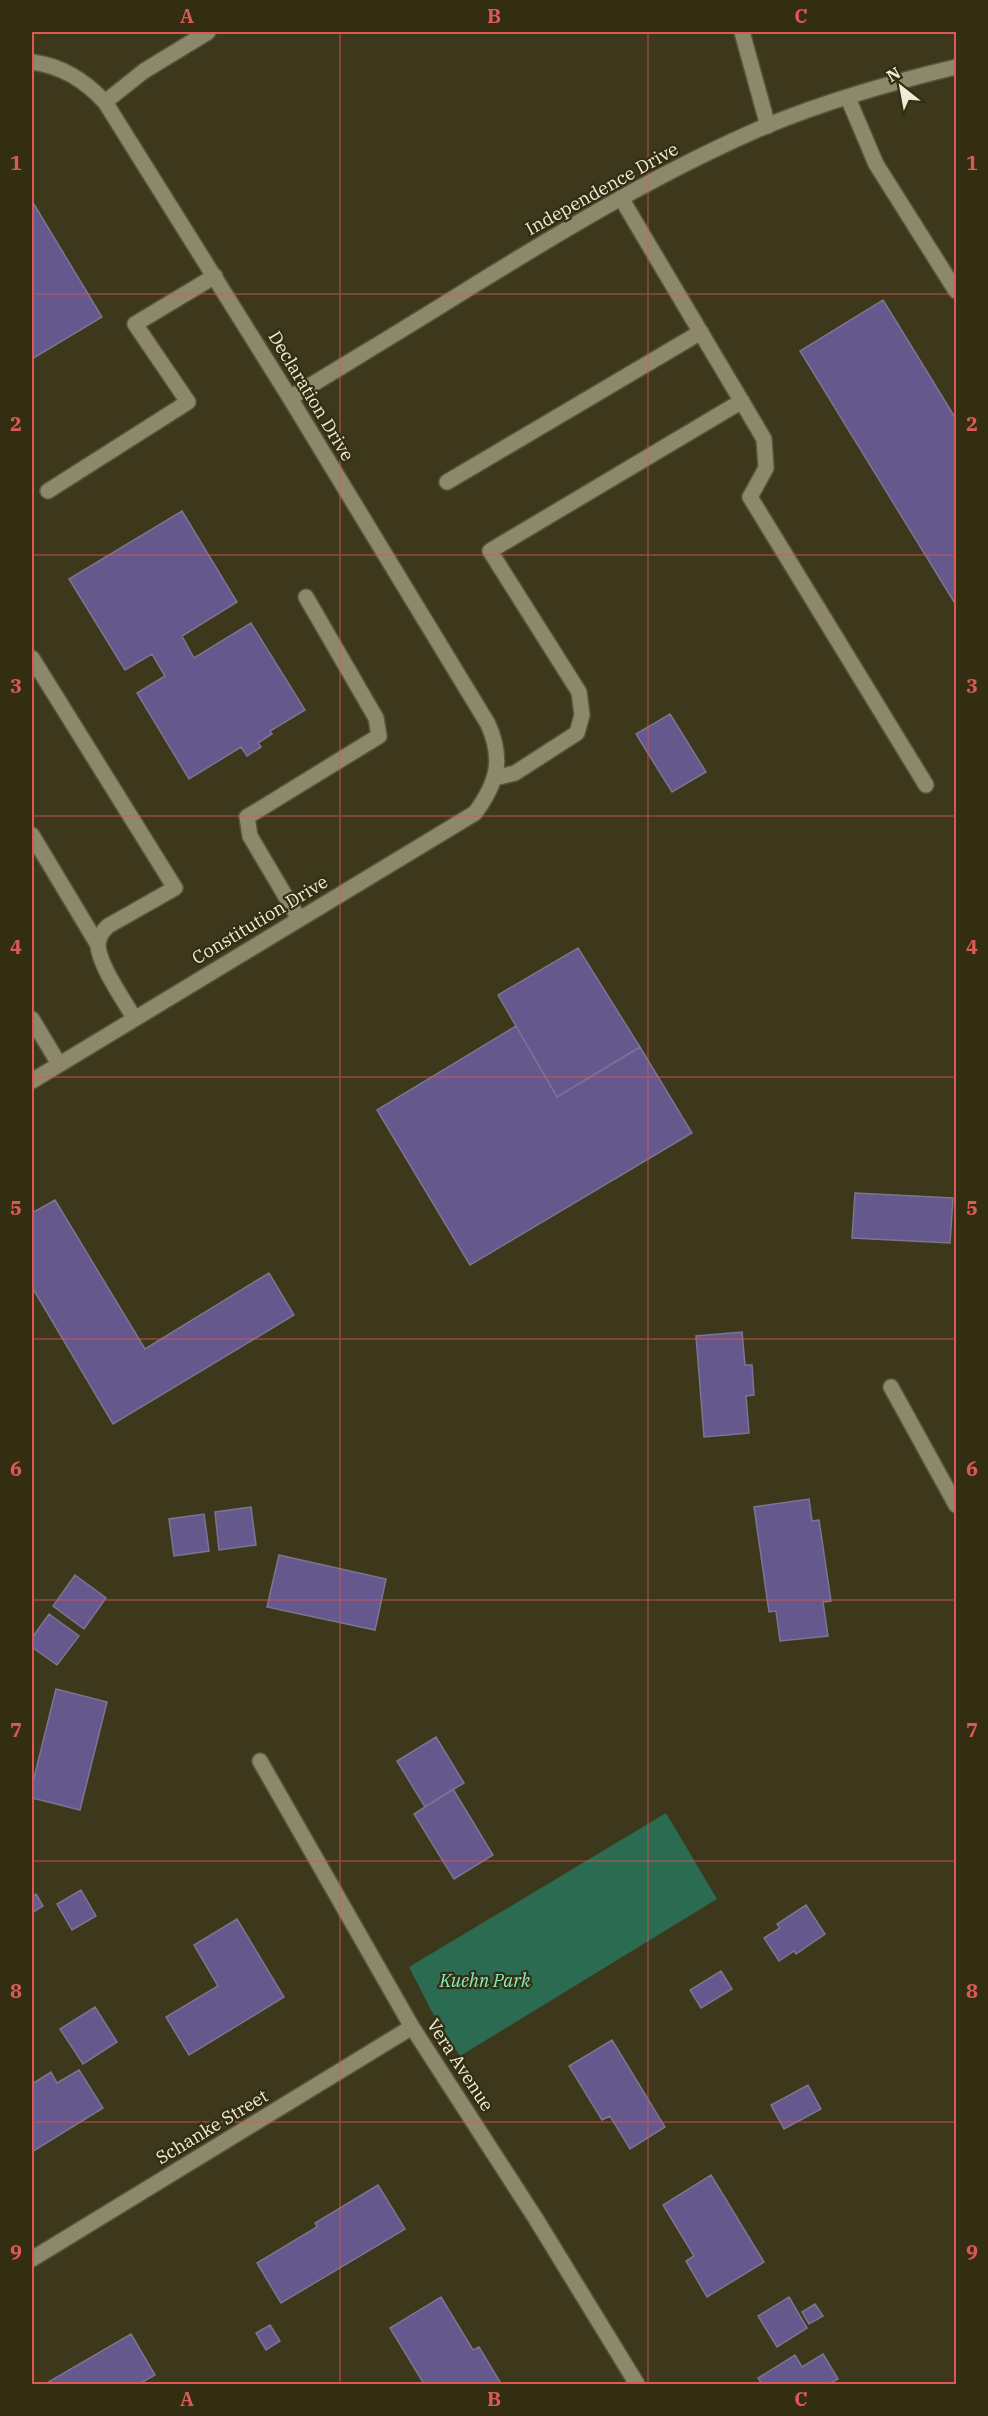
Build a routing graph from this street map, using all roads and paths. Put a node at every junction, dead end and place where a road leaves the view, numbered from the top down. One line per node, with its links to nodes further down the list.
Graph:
1 (208, 32): 6 (street)
2 (742, 32): 7 (street)
3 (32, 62): 6 (street, Declaration Drive)
4 (957, 67): 5 (street, Independence Drive)
5 (848, 98): 7 (street, Independence Drive); 10 (street)
6 (105, 102): 9 (street, Declaration Drive)
7 (768, 126): 8 (street, Independence Drive)
8 (621, 198): 11 (street); 12 (street, Independence Drive)
9 (215, 276): 12 (street, Declaration Drive); 15 (street)
10 (957, 291)
11 (701, 332): 13 (street); 14 (street)
12 (290, 398): 18 (street, Declaration Drive)
13 (742, 401): 18 (street); 19 (street)
14 (447, 482)
15 (48, 491)
16 (306, 597): 21 (street)
17 (32, 658): 22 (street)
18 (495, 778): 21 (street, Constitution Drive)
19 (926, 785)
20 (32, 835): 22 (street)
21 (299, 920): 23 (street, Constitution Drive)
22 (98, 945): 23 (street)
23 (134, 1018): 25 (street, Constitution Drive)
24 (32, 1019): 25 (street)
25 (59, 1064): 26 (street, Constitution Drive)
26 (32, 1081)
27 (891, 1387): 28 (street)
28 (957, 1505)
29 (260, 1761): 30 (street, Vera Avenue)
30 (412, 2027): 31 (street, Schanke Street); 32 (street, Vera Avenue)
31 (32, 2259)
32 (637, 2385)

